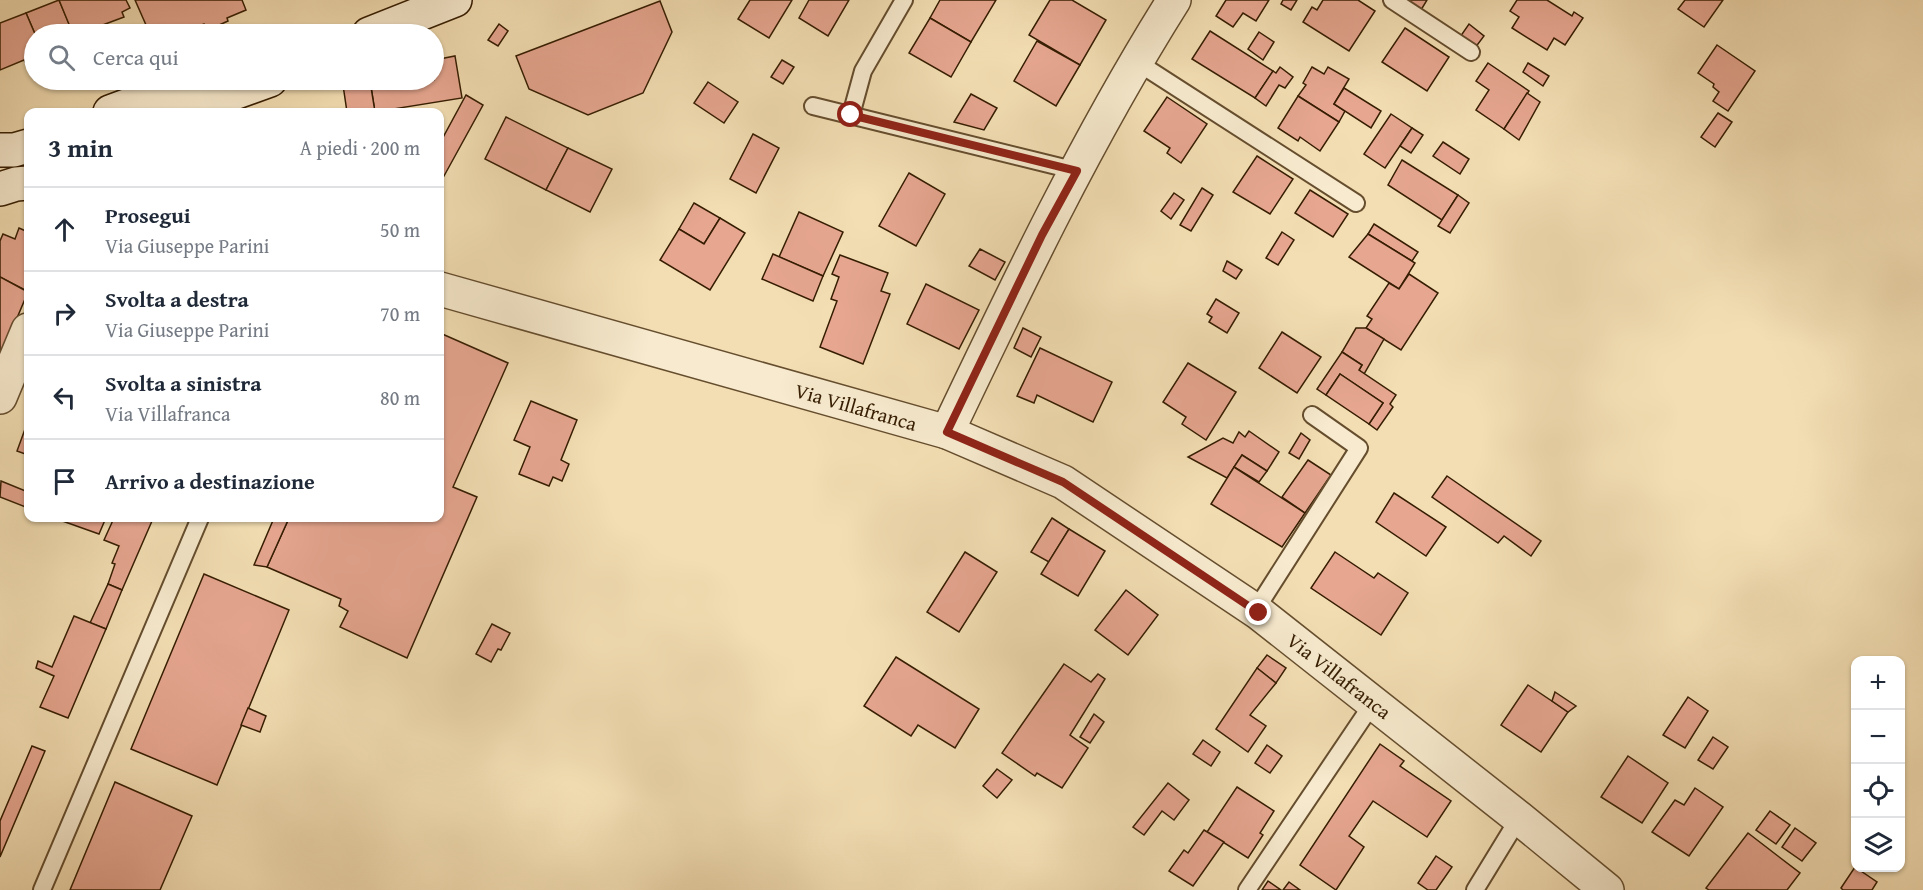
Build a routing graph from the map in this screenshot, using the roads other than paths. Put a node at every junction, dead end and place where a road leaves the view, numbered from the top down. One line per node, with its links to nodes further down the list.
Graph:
1 (455, 0): 5 (street)
2 (904, 0): 13 (lane)
3 (1174, 0): 7 (street)
4 (1392, 0): 6 (lane)
5 (394, 24)
6 (1471, 52)
7 (1137, 62): 16 (street); 19 (lane)
8 (171, 90): 11 (street)
9 (242, 90): 12 (street)
10 (813, 106): 13 (lane)
11 (121, 108)
12 (192, 108)
13 (851, 115): 16 (lane)
14 (24, 147): 15 (street)
15 (0, 150)
16 (1077, 171): 24 (street)
17 (24, 183): 18 (street)
18 (0, 189)
19 (1356, 203)
20 (444, 290): 24 (street, Via Villafranca)
21 (24, 340): 22 (street)
22 (0, 397)
23 (1312, 415): 26 (lane)
24 (947, 432): 26 (street, Via Villafranca)
25 (198, 522): 29 (lane)
26 (1255, 611): 27 (street, Via Villafranca)
27 (1373, 704): 28 (street, Via Villafranca); 30 (lane)
28 (1519, 818): 31 (lane); 32 (street, Via Villafranca)
29 (42, 890)
30 (1247, 890)
31 (1475, 890)
32 (1607, 890)

